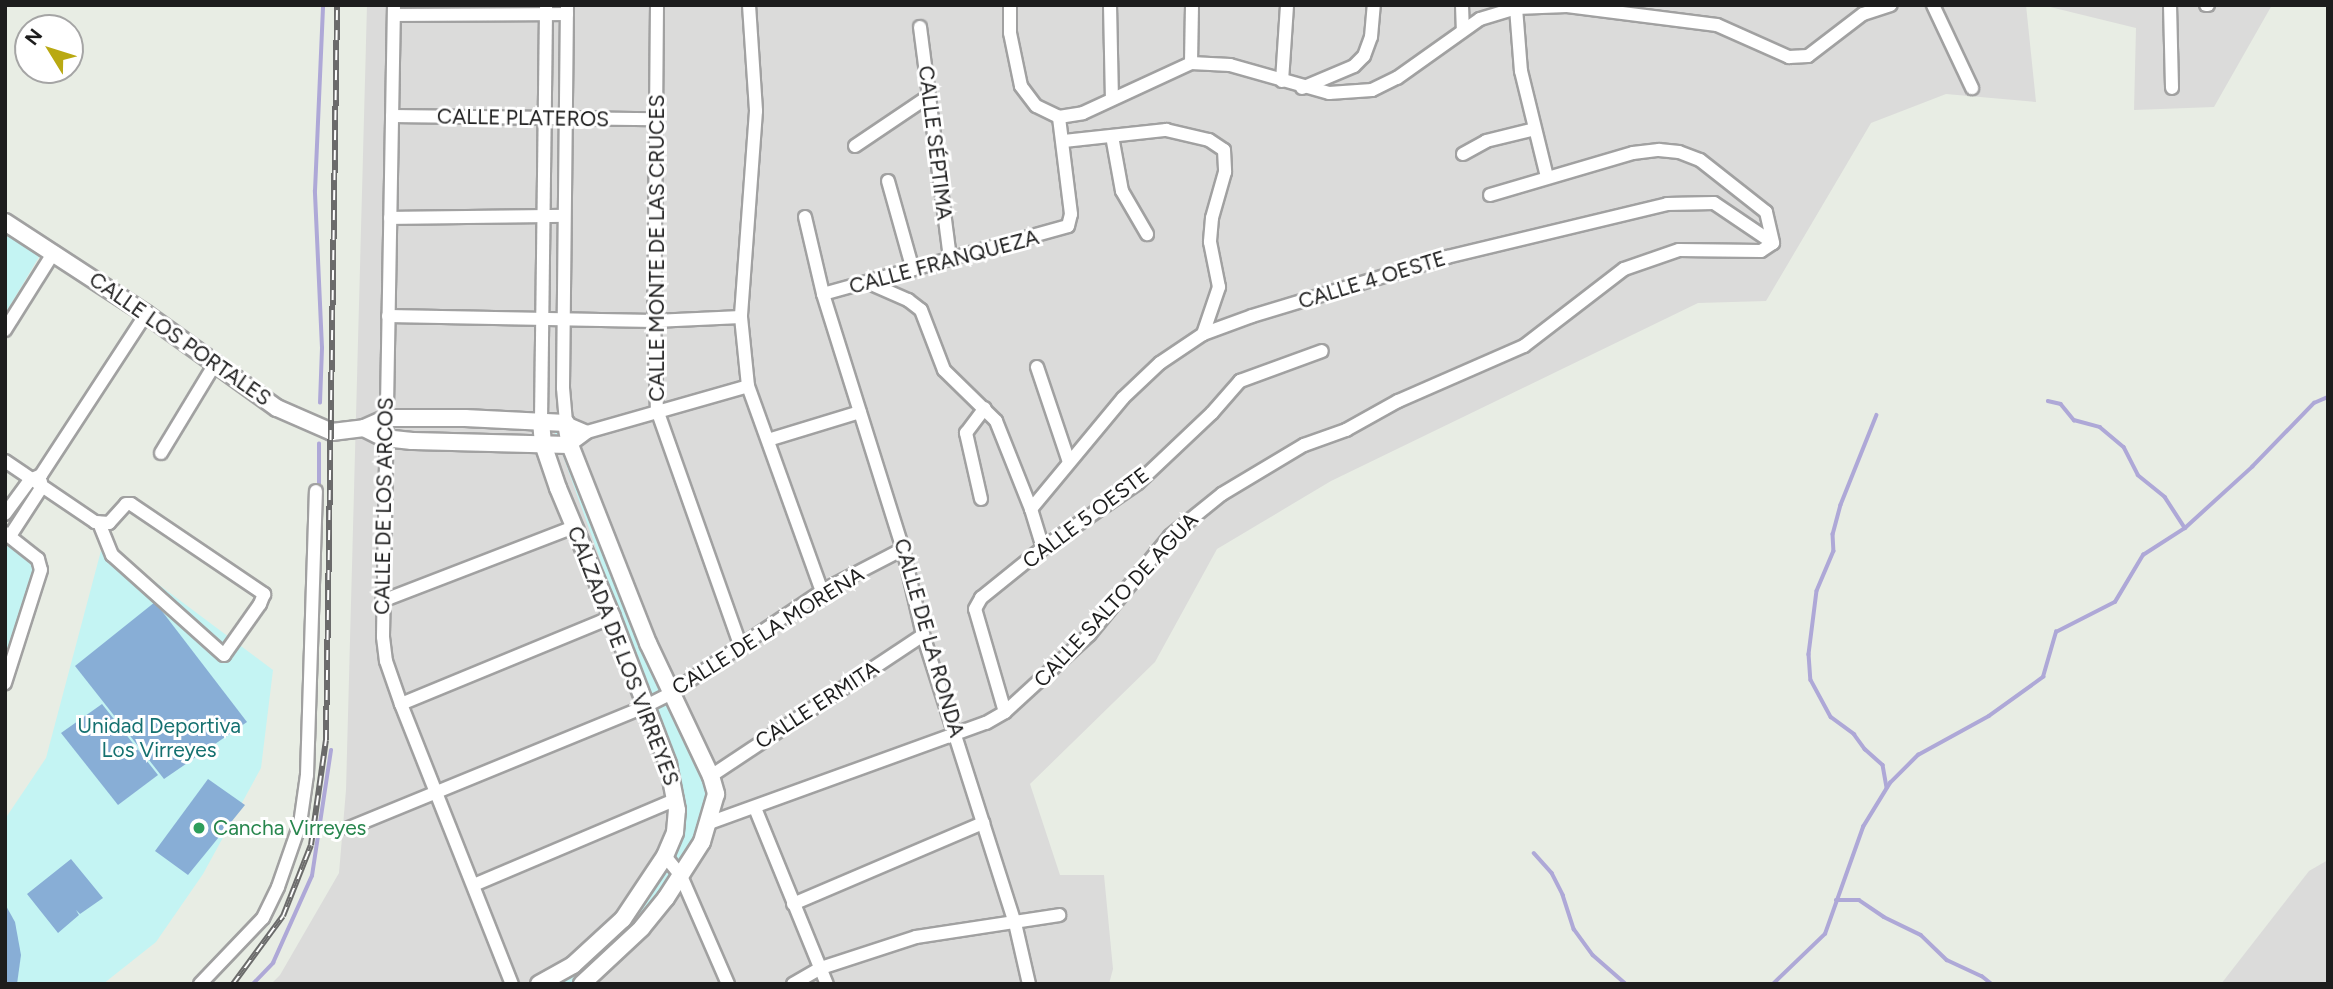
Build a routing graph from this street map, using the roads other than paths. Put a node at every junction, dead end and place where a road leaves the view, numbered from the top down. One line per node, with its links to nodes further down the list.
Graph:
1 (657, 5): 29 (street, CALLE MONTE DE LAS CRUCES)
2 (749, 5): 54 (street)
3 (1010, 5): 28 (street)
4 (1110, 5): 26 (street)
5 (1192, 5): 20 (street)
6 (1287, 5): 21 (street)
7 (1374, 5): 22 (street)
8 (1462, 5): 19 (street)
9 (1548, 5): 13 (street); 14 (street)
10 (1891, 5): 14 (street)
11 (1933, 5): 23 (street)
12 (2169, 5): 24 (street)
13 (1516, 8): 19 (street); 32 (street)
14 (1594, 8)
15 (546, 9): 16 (street); 17 (street); 30 (street)
16 (394, 10): 27 (street, CALLE DE LOS ARCOS)
17 (567, 10): 31 (street)
18 (920, 27): 25 (street, CALLE SÉPTIMA)
19 (1463, 30): 22 (street)
20 (1191, 63): 21 (street); 26 (street)
21 (1282, 82): 22 (street)
22 (1301, 88)
23 (1972, 88)
24 (2172, 88)
25 (929, 96): 35 (street); 48 (street, CALLE SÉPTIMA)
26 (1112, 98): 28 (street)
27 (391, 116): 30 (street, CALLE PLATEROS); 43 (street, CALLE DE LOS ARCOS)
28 (1059, 117): 34 (street)
29 (655, 118): 31 (street, CALLE PLATEROS); 57 (street, CALLE MONTE DE LAS CRUCES)
30 (543, 119): 31 (street, CALLE PLATEROS); 41 (street)
31 (565, 119): 40 (street)
32 (1535, 129): 36 (street); 37 (street)
33 (1112, 136): 34 (street); 45 (street); 59 (street)
34 (1064, 141): 48 (street, CALLE FRANQUEZA)
35 (855, 146)
36 (1463, 154)
37 (1546, 177): 39 (street); 46 (street)
38 (888, 181): 49 (street)
39 (1490, 195)
40 (564, 216): 41 (street); 56 (street)
41 (543, 217): 43 (street); 55 (street)
42 (805, 217): 51 (street, CALLE DE LA RONDA)
43 (390, 218): 53 (street, CALLE DE LOS ARCOS)
44 (5, 222): 47 (street, CALLE LOS PORTALES)
45 (1147, 234)
46 (1773, 243): 59 (street, CALLE 4 OESTE); 98 (street, CALLE SALTO DE AGUA)
47 (54, 252): 52 (street, CALLE LOS PORTALES); 58 (street)
48 (950, 259): 49 (street, CALLE FRANQUEZA)
49 (913, 270): 50 (street, CALLE FRANQUEZA)
50 (869, 283): 51 (street, CALLE FRANQUEZA); 64 (street)
51 (823, 294): 66 (street, CALLE DE LA RONDA)
52 (146, 314): 61 (street, CALLE LOS PORTALES); 79 (street)
53 (388, 316): 55 (street); 67 (street, CALLE DE LOS ARCOS)
54 (741, 317): 57 (street); 63 (street)
55 (541, 320): 56 (street); 68 (street)
56 (564, 320): 57 (street); 69 (street)
57 (654, 321): 65 (street, CALLE MONTE DE LAS CRUCES)
58 (5, 330)
59 (1203, 334): 78 (street, CALLE 4 OESTE)
60 (1322, 351): 87 (street, CALLE 5 OESTE)
61 (215, 364): 70 (street, CALLE LOS PORTALES); 76 (street)
62 (1037, 367): 78 (street)
63 (748, 386): 65 (street); 73 (street)
64 (985, 408): 81 (street); 82 (street)
65 (657, 410): 71 (street); 93 (street, CALLE MONTE DE LAS CRUCES)
66 (860, 412): 73 (street); 88 (street, CALLE DE LA RONDA)
67 (386, 418): 68 (street, CALLE LOS PORTALES); 70 (street, CALLE LOS PORTALES); 72 (street, CALLE DE LOS ARCOS)
68 (541, 421): 69 (street, CALLE LOS PORTALES); 74 (street, CALZADA DE LOS VIRREYES)
69 (566, 423): 71 (street, CALLE LOS PORTALES); 75 (street, CALZADA DE LOS VIRREYES)
70 (364, 428): 72 (street)
71 (587, 432): 75 (street)
72 (384, 438): 74 (street); 90 (street, CALLE DE LOS ARCOS)
73 (768, 440): 89 (street)
74 (543, 444): 75 (street); 85 (street, CALZADA DE LOS VIRREYES)
75 (570, 445): 95 (street, CALZADA DE LOS VIRREYES)
76 (161, 453)
77 (5, 461): 79 (street)
78 (1069, 462): 82 (street, CALLE 4 OESTE)
79 (37, 481): 83 (street); 84 (street); 86 (street)
80 (316, 491): 114 (street)
81 (981, 499)
82 (1031, 509): 87 (street)
83 (5, 514)
84 (99, 523): 84 (street)
85 (574, 527): 90 (street); 91 (street, CALZADA DE LOS VIRREYES)
86 (8, 534): 94 (street)
87 (1043, 548): 98 (street, CALLE 5 OESTE)
88 (903, 549): 89 (street, CALLE DE LA MORENA); 92 (street, CALLE DE LA RONDA)
89 (822, 591): 93 (street, CALLE DE LA MORENA)
90 (382, 601): 96 (street, CALLE DE LOS ARCOS)
91 (612, 617): 96 (street); 97 (street, CALZADA DE LOS VIRREYES)
92 (923, 635): 99 (street, CALLE DE LA RONDA); 100 (street, CALLE ERMITA)
93 (740, 645): 95 (street, CALLE DE LA MORENA)
94 (5, 683)
95 (671, 693): 97 (street, CALLE DE LA MORENA); 100 (street, CALZADA DE LOS VIRREYES)
96 (401, 704): 101 (street, CALLE DE LOS ARCOS)
97 (646, 706): 101 (street, CALLE DE LA MORENA); 102 (street, CALZADA DE LOS VIRREYES)
98 (1005, 712): 99 (street, CALLE SALTO DE AGUA)
99 (957, 734): 103 (street, CALLE SALTO DE AGUA); 105 (street, CALLE DE LA RONDA)
100 (711, 776): 104 (street, CALZADA DE LOS VIRREYES)
101 (438, 792): 106 (street, CALLE DE LA MORENA); 109 (street, CALLE DE LOS ARCOS)
102 (677, 799): 107 (street, CALZADA DE LOS VIRREYES); 109 (street)
103 (755, 808): 104 (street, CALLE SALTO DE AGUA); 110 (street)
104 (709, 823): 108 (street, CALZADA DE LOS VIRREYES)
105 (983, 823): 110 (street); 112 (street, CALLE DE LA RONDA)
106 (349, 828)
107 (665, 856): 108 (street); 116 (street, CALZADA DE LOS VIRREYES)
108 (681, 876): 117 (street, CALZADA DE LOS VIRREYES); 118 (street)
109 (474, 885): 115 (street, CALLE DE LOS ARCOS)
110 (793, 904): 113 (street)
111 (1059, 915): 112 (street)
112 (1015, 923): 113 (street); 121 (street, CALLE DE LA RONDA)
113 (821, 968): 119 (street); 120 (street)
114 (200, 984)
115 (512, 984)
116 (539, 984)
117 (582, 984)
118 (728, 984)
119 (793, 984)
120 (827, 984)
121 (1029, 984)

